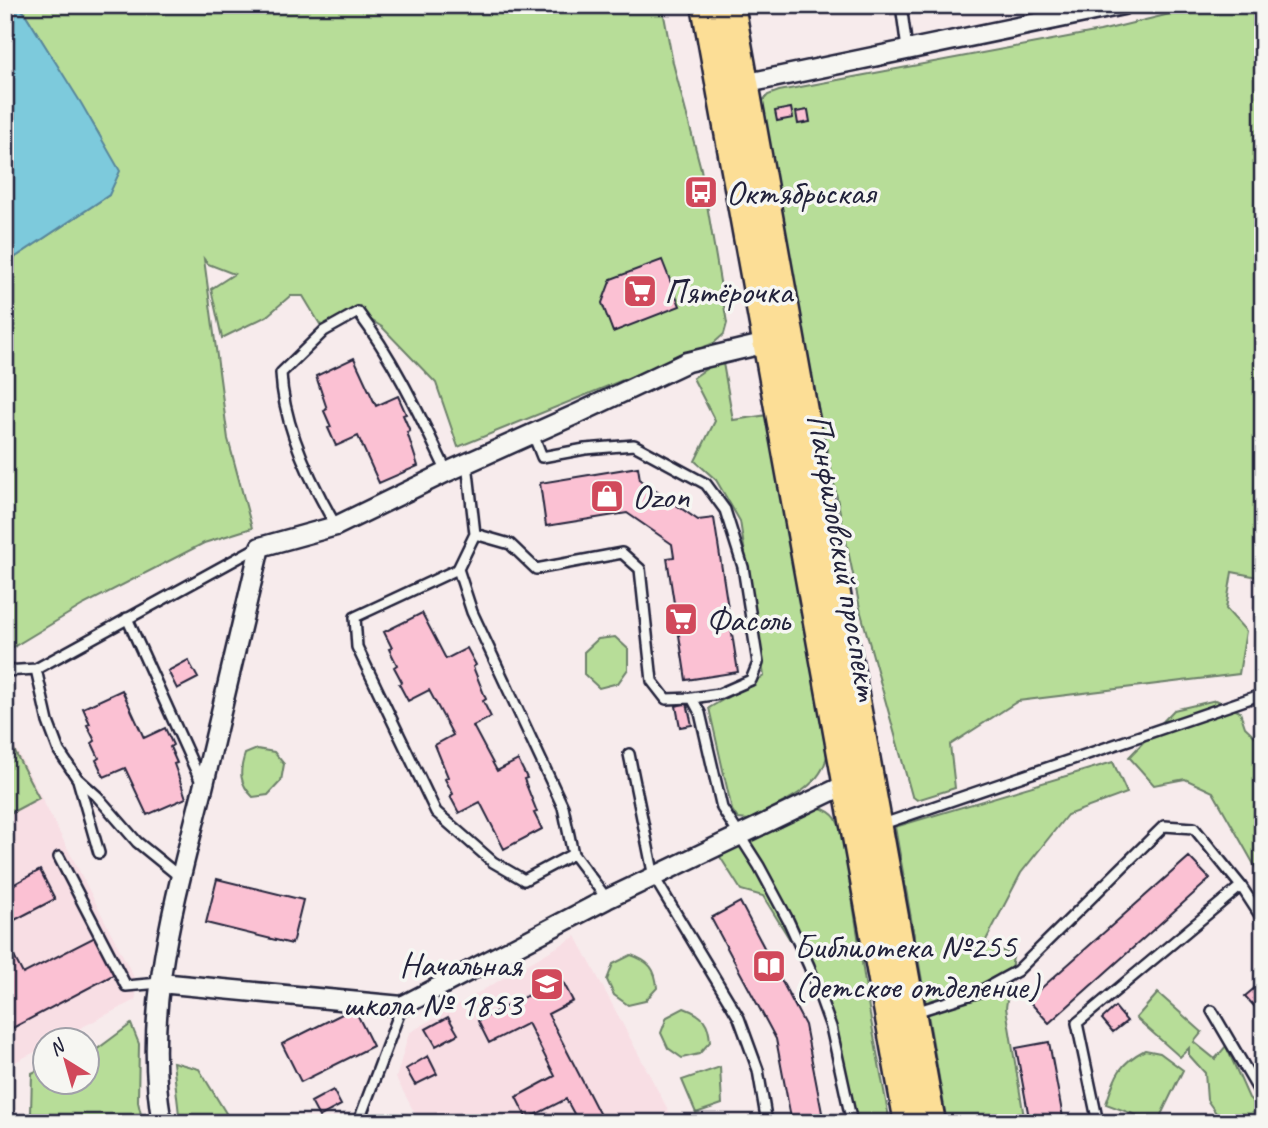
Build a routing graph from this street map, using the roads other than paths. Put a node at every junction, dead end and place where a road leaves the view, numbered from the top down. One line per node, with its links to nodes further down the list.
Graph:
1 (706, 5): 8 (main road, Панфиловский проспект)
2 (730, 5): 7 (main road, Панфиловский проспект)
3 (901, 5): 6 (lane)
4 (1123, 5): 5 (street)
5 (1084, 9): 6 (street)
6 (907, 50): 7 (street)
7 (743, 84): 25 (main road, Панфиловский проспект)
8 (767, 343): 9 (street); 23 (main road, Панфиловский проспект)
9 (533, 434): 10 (street); 19 (lane)
10 (467, 463): 11 (street); 13 (lane)
11 (447, 472): 12 (street); 12 (lane)
12 (336, 526): 14 (street)
13 (475, 534): 15 (lane); 19 (lane)
14 (260, 547): 16 (lane); 24 (street)
15 (458, 569): 28 (lane); 28 (lane)
16 (127, 618): 17 (lane); 24 (lane)
17 (36, 669): 18 (lane); 22 (lane)
18 (5, 671)
19 (692, 698): 26 (lane)
20 (1261, 698): 25 (lane)
21 (629, 754): 31 (lane)
22 (77, 778): 27 (lane); 30 (lane)
23 (847, 784): 26 (street); 44 (main road, Панфиловский проспект)
24 (203, 787): 30 (street)
25 (878, 826): 38 (main road, Панфиловский проспект)
26 (738, 835): 31 (street); 43 (lane)
27 (99, 853)
28 (573, 853): 33 (lane)
29 (59, 856): 35 (lane)
30 (180, 877): 35 (street)
31 (654, 877): 33 (street); 42 (lane)
32 (1241, 886): 34 (lane); 38 (lane); 46 (lane)
33 (607, 900): 36 (street)
34 (1263, 920)
35 (160, 983): 36 (street); 40 (street)
36 (402, 1006): 41 (lane)
37 (1212, 1011): 39 (lane)
38 (910, 1013): 45 (main road, Панфиловский проспект)
39 (1263, 1098)
40 (162, 1123)
41 (358, 1123)
42 (767, 1123)
43 (852, 1123)
44 (909, 1123)
45 (931, 1123)
46 (1098, 1123)

